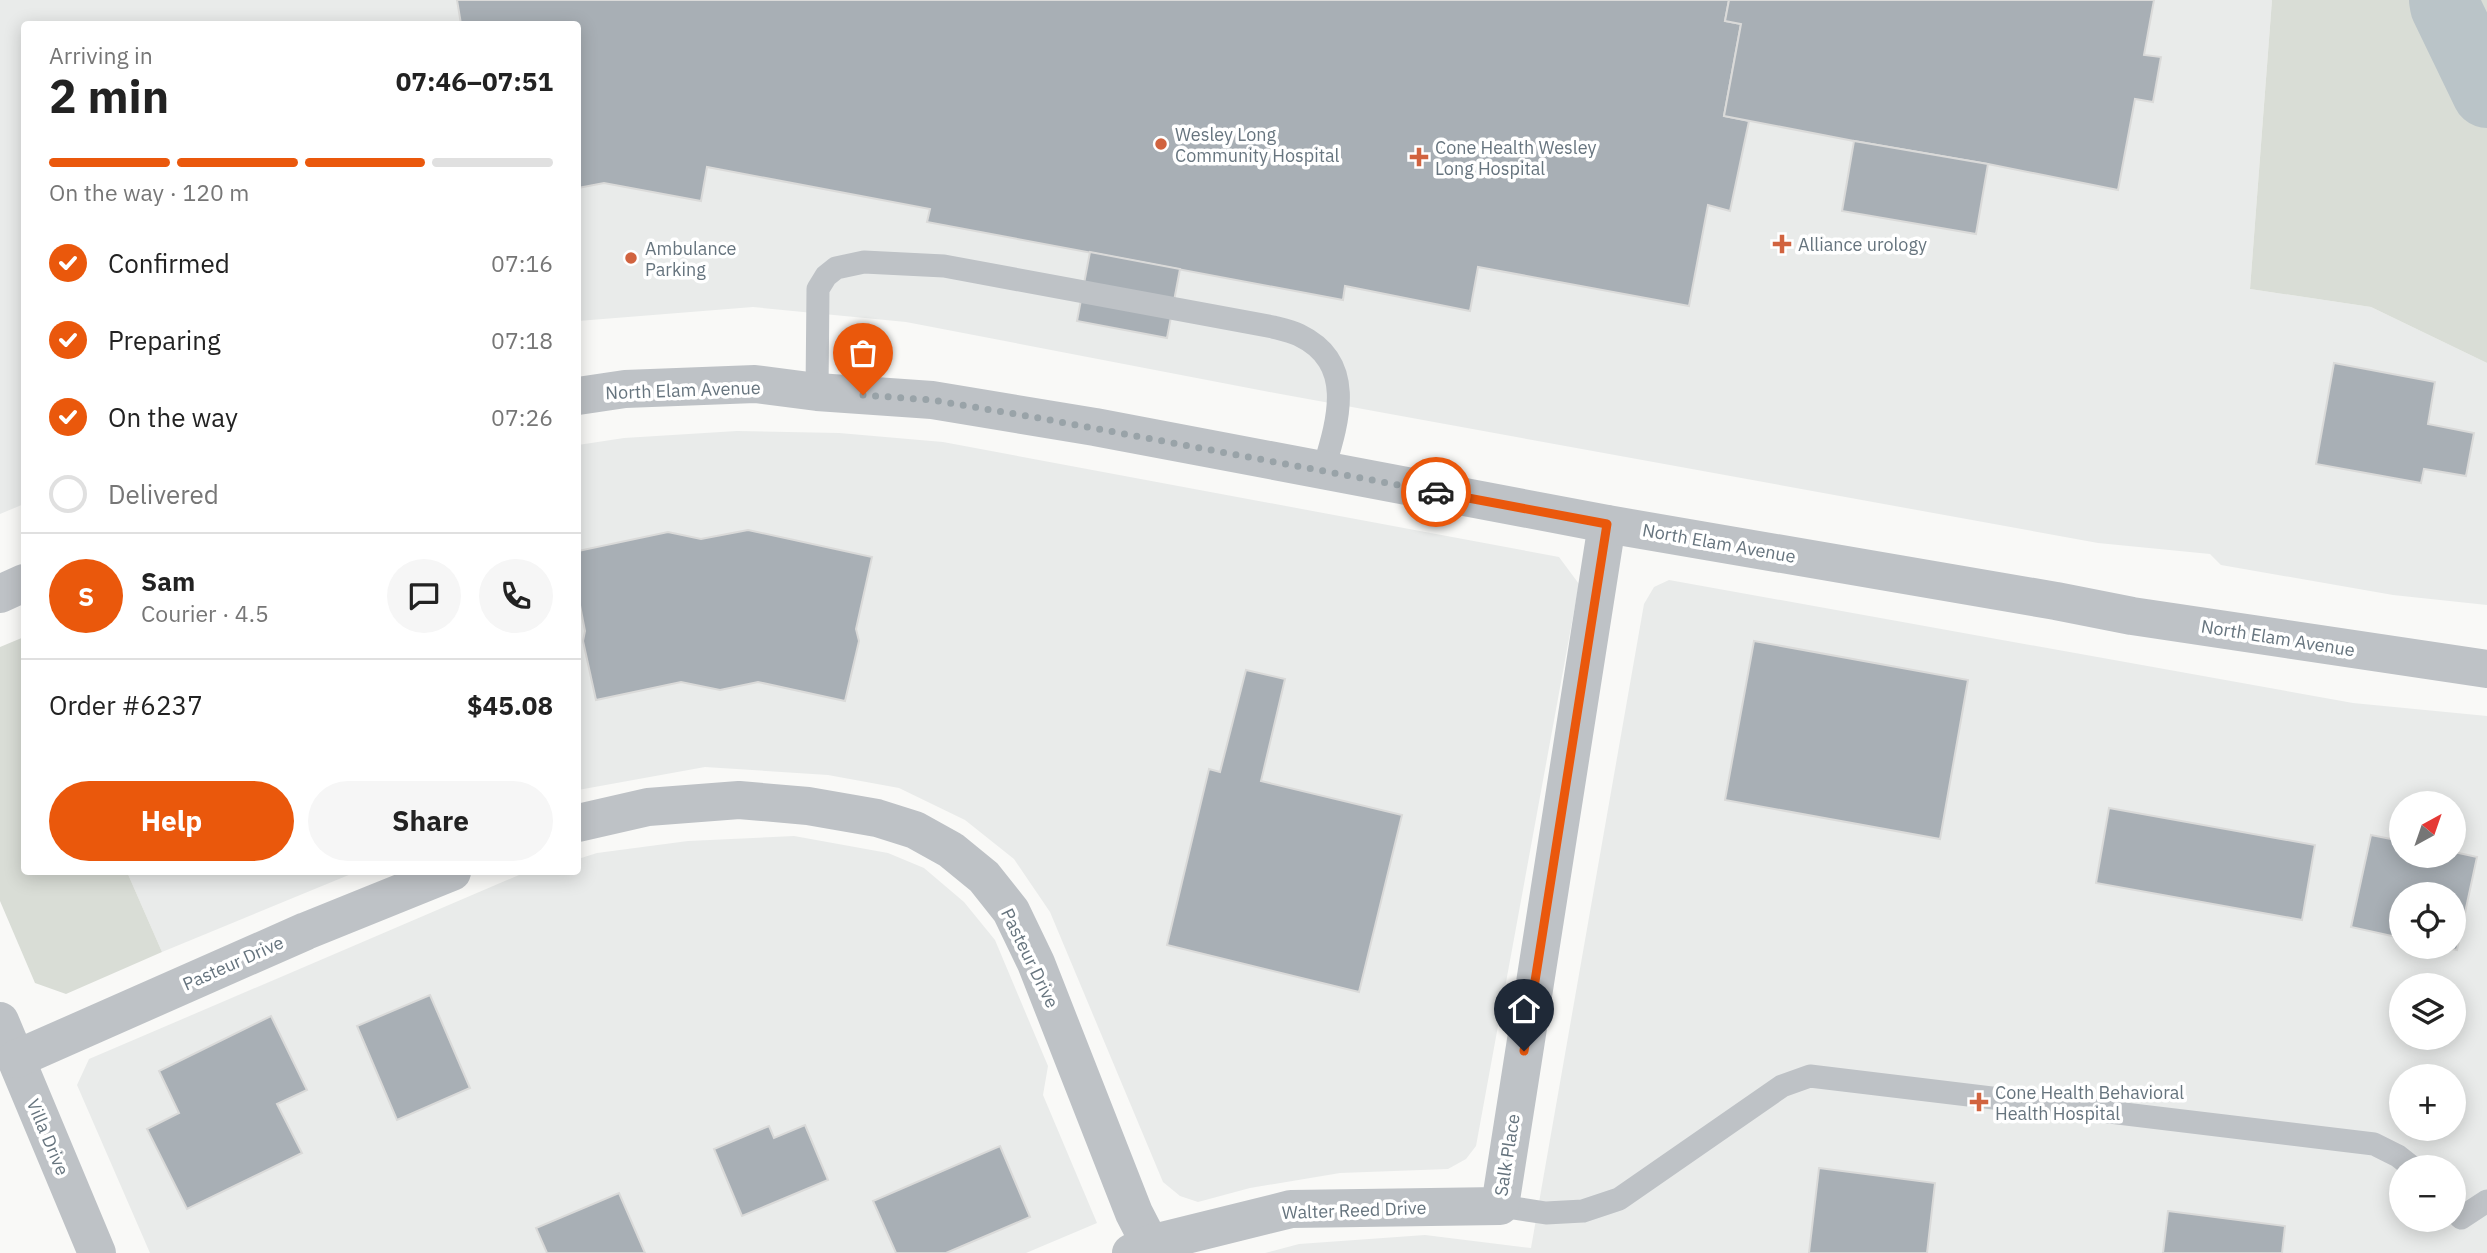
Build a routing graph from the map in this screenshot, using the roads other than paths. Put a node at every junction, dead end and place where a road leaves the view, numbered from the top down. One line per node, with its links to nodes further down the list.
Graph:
1 (817, 392): 2 (street, North Elam Avenue); 3 (street, North Elam Avenue); 3 (lane)
2 (581, 396)
3 (1323, 471): 4 (street, North Elam Avenue)
4 (1607, 524): 7 (street, North Elam Avenue); 14 (street, Salk Place)
5 (21, 584): 6 (street)
6 (0, 594)
7 (2487, 669)
8 (581, 822): 16 (street, Pasteur Drive)
9 (445, 875): 11 (street, Pasteur Drive)
10 (0, 1021): 11 (street, Villa Drive)
11 (16, 1059): 17 (street, Villa Drive)
12 (2396, 1155): 14 (lane)
13 (2487, 1201): 15 (lane)
14 (1500, 1206): 16 (street, Walter Reed Drive)
15 (2466, 1215)
16 (1140, 1249)
17 (97, 1253)

